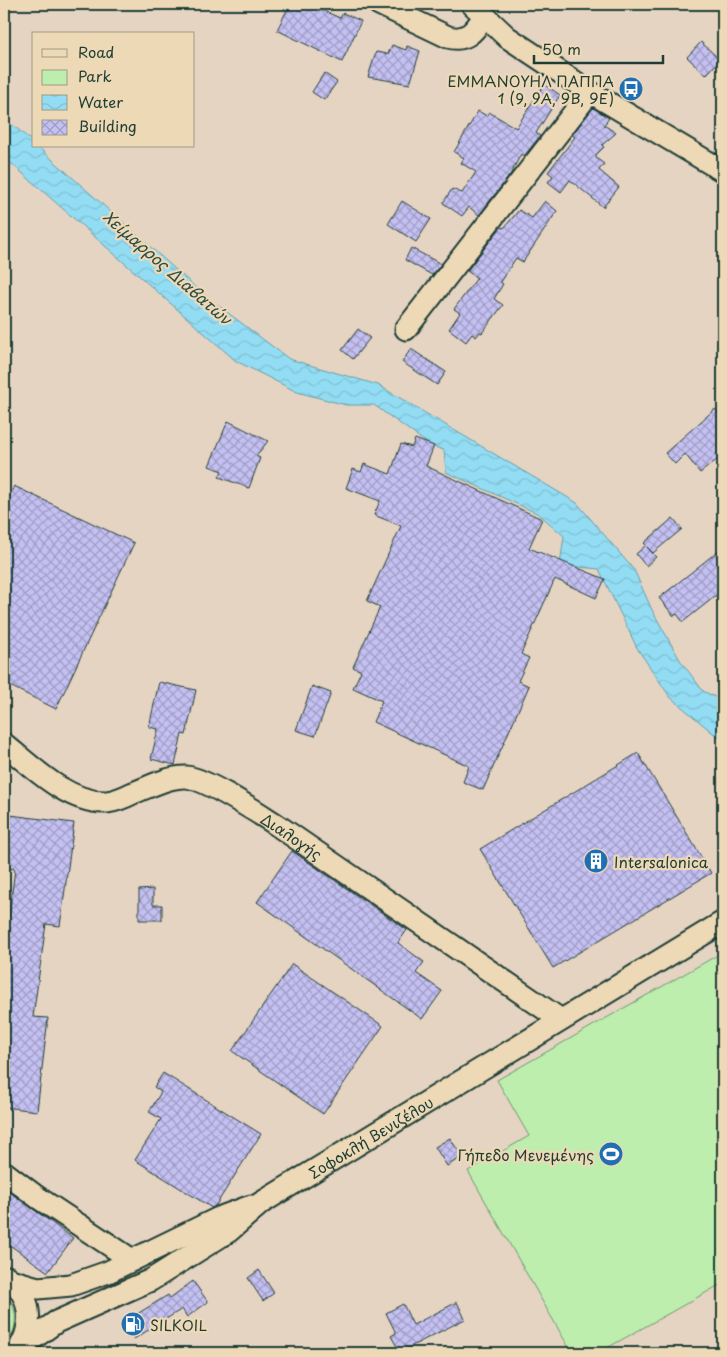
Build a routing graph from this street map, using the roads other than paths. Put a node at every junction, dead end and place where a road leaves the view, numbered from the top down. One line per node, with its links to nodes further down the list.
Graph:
1 (380, 4): 2 (street)
2 (478, 10): 3 (street)
3 (590, 92): 4 (street); 5 (street)
4 (723, 171)
5 (406, 329)
6 (4, 744): 8 (street, Διαλογής)
7 (723, 922): 8 (street, Σοφοκλή Βενιζέλου)
8 (561, 1020): 10 (street, Σοφοκλή Βενιζέλου)
9 (4, 1172): 11 (street)
10 (261, 1203): 11 (street); 13 (street, Σοφοκλή Βενιζέλου)
11 (132, 1260): 12 (street)
12 (9, 1278): 13 (street)
13 (18, 1351)

